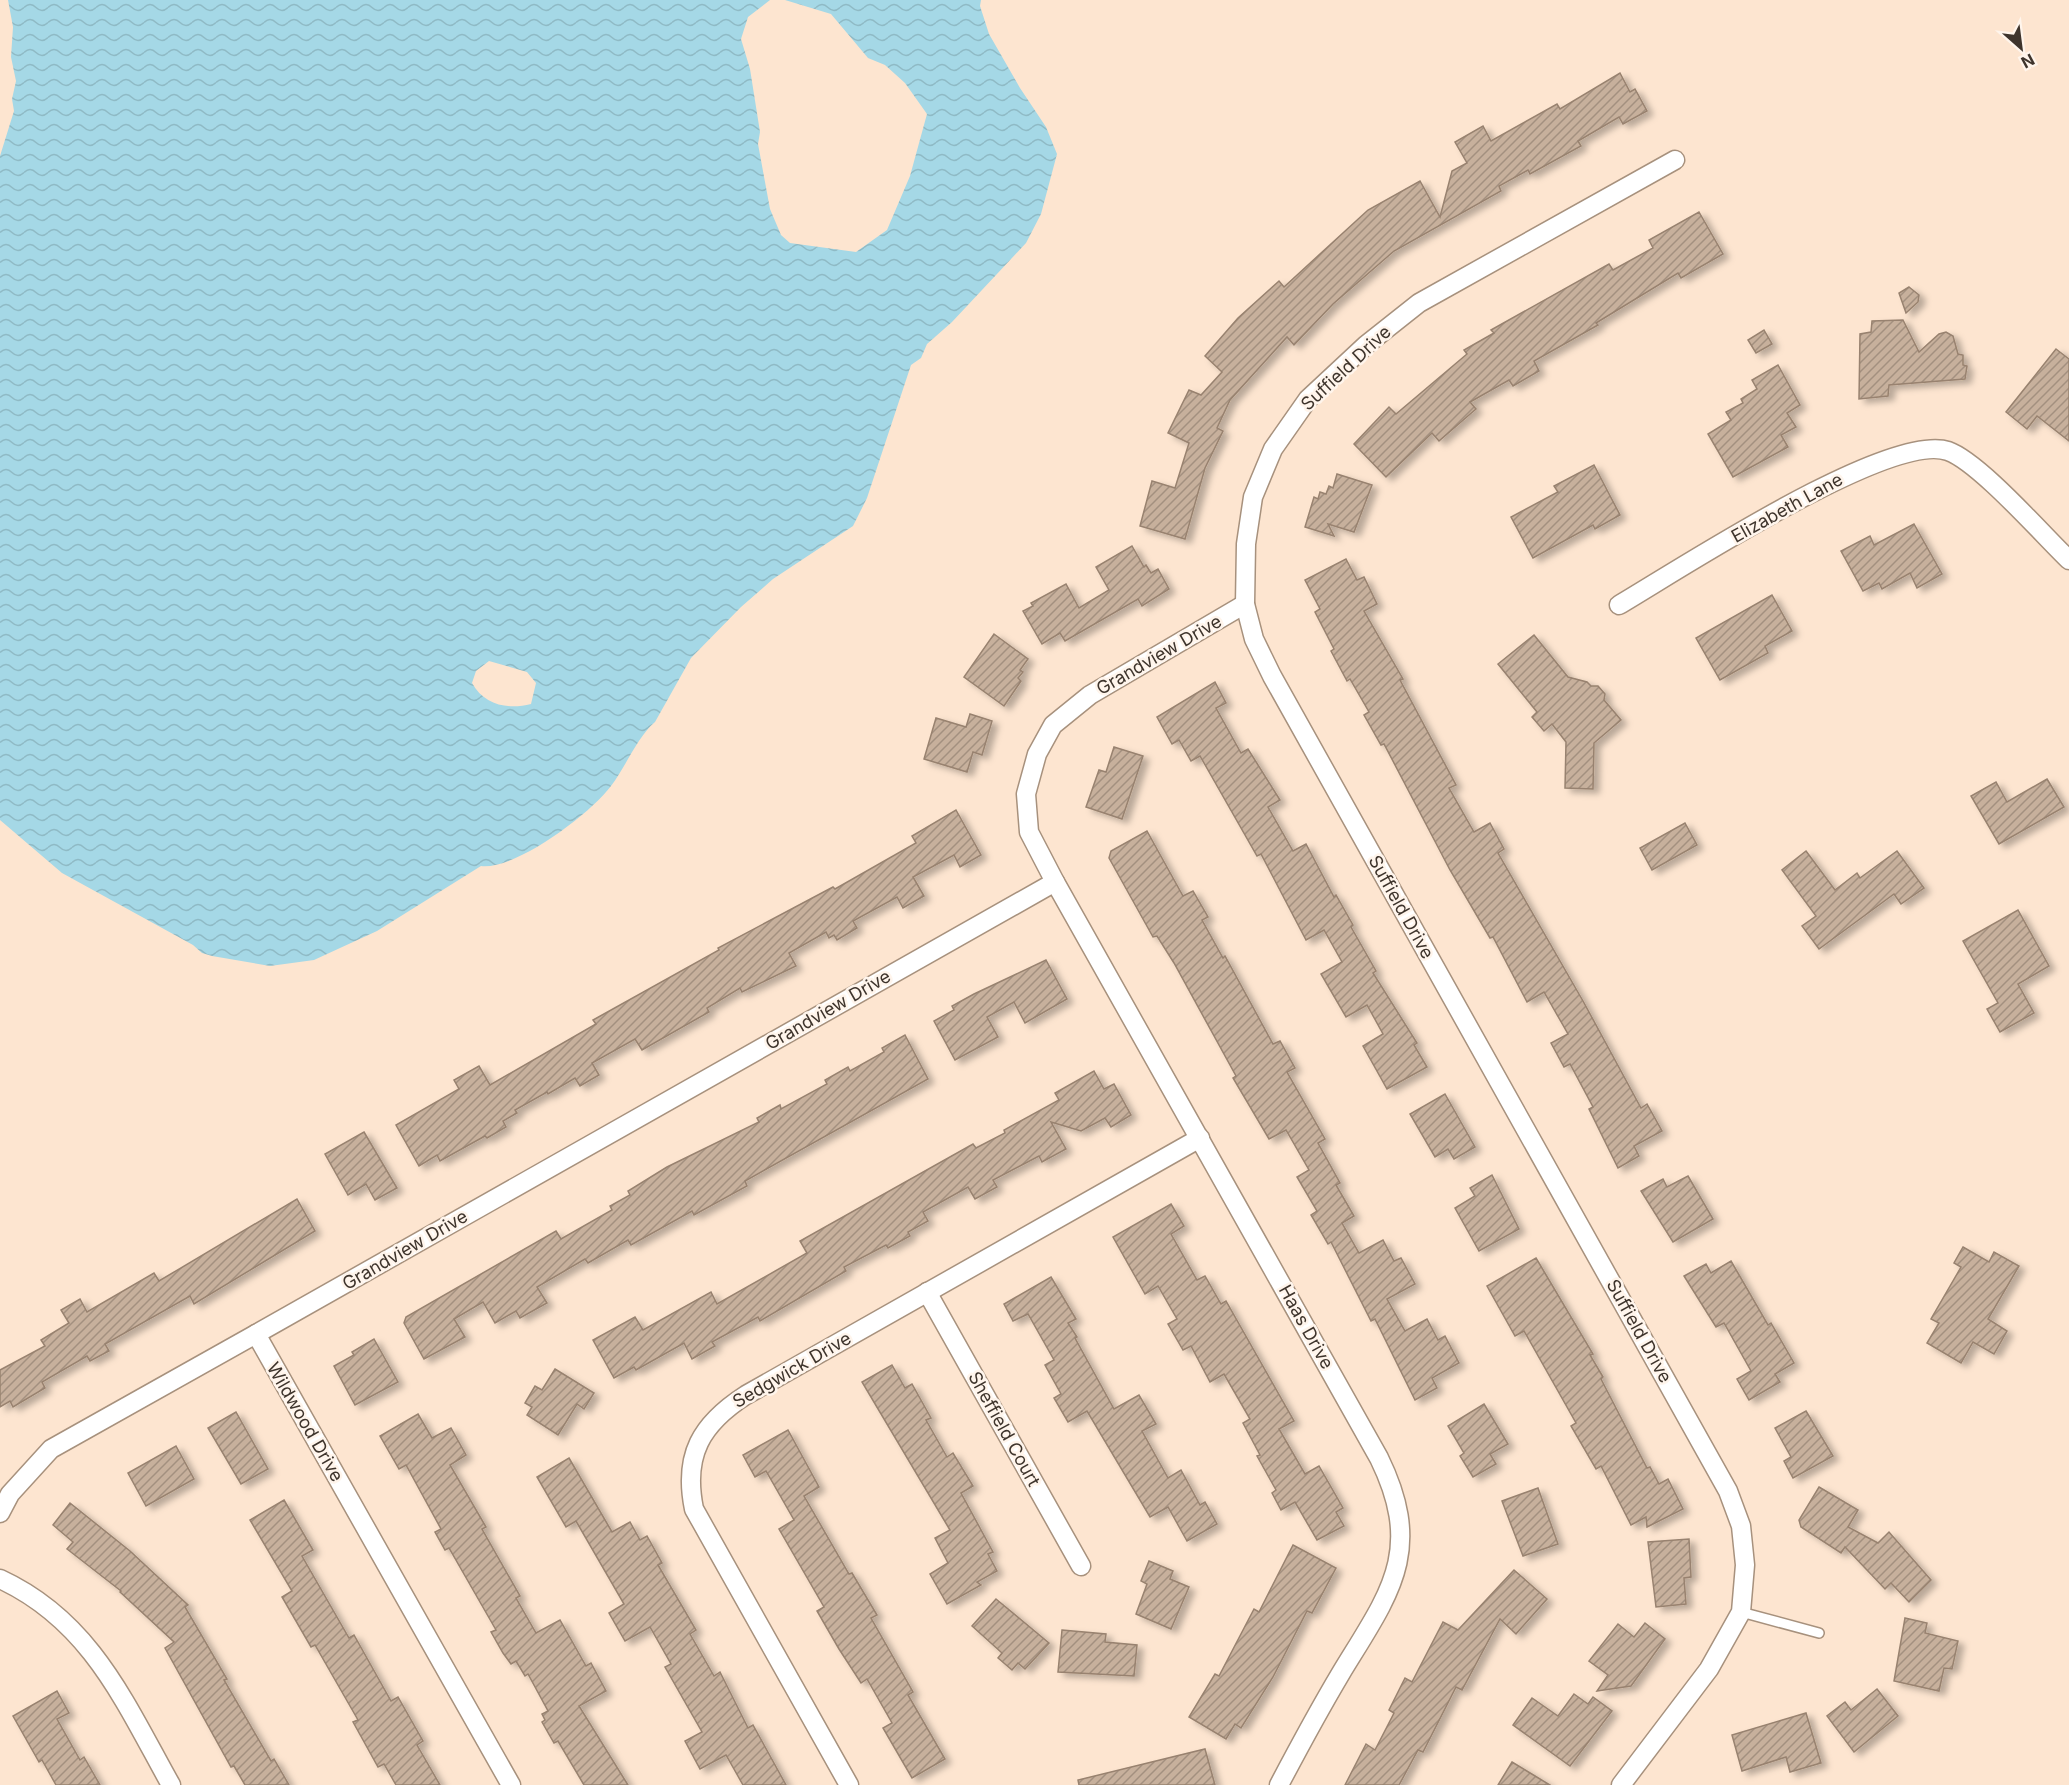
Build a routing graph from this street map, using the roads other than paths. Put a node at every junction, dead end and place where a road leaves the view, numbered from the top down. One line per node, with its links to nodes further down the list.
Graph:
1 (1675, 160): 3 (street, Suffield Drive)
2 (2069, 560): 4 (street, Elizabeth Lane)
3 (1245, 604): 5 (street, Grandview Drive); 12 (street, Suffield Drive)
4 (1619, 605)
5 (1055, 882): 6 (street, Haas Drive); 8 (street, Grandview Drive)
6 (1200, 1138): 7 (street, Sedgwick Drive); 17 (street, Haas Drive)
7 (927, 1292): 10 (street, Sheffield Court); 16 (street, Sedgwick Drive)
8 (256, 1334): 9 (street); 15 (street, Wildwood Drive)
9 (0, 1513)
10 (1081, 1566)
11 (0, 1579): 14 (street)
12 (1741, 1612): 13 (lane); 18 (street, Suffield Drive)
13 (1819, 1633)
14 (171, 1785)
15 (511, 1785)
16 (849, 1785)
17 (1279, 1785)
18 (1621, 1785)

